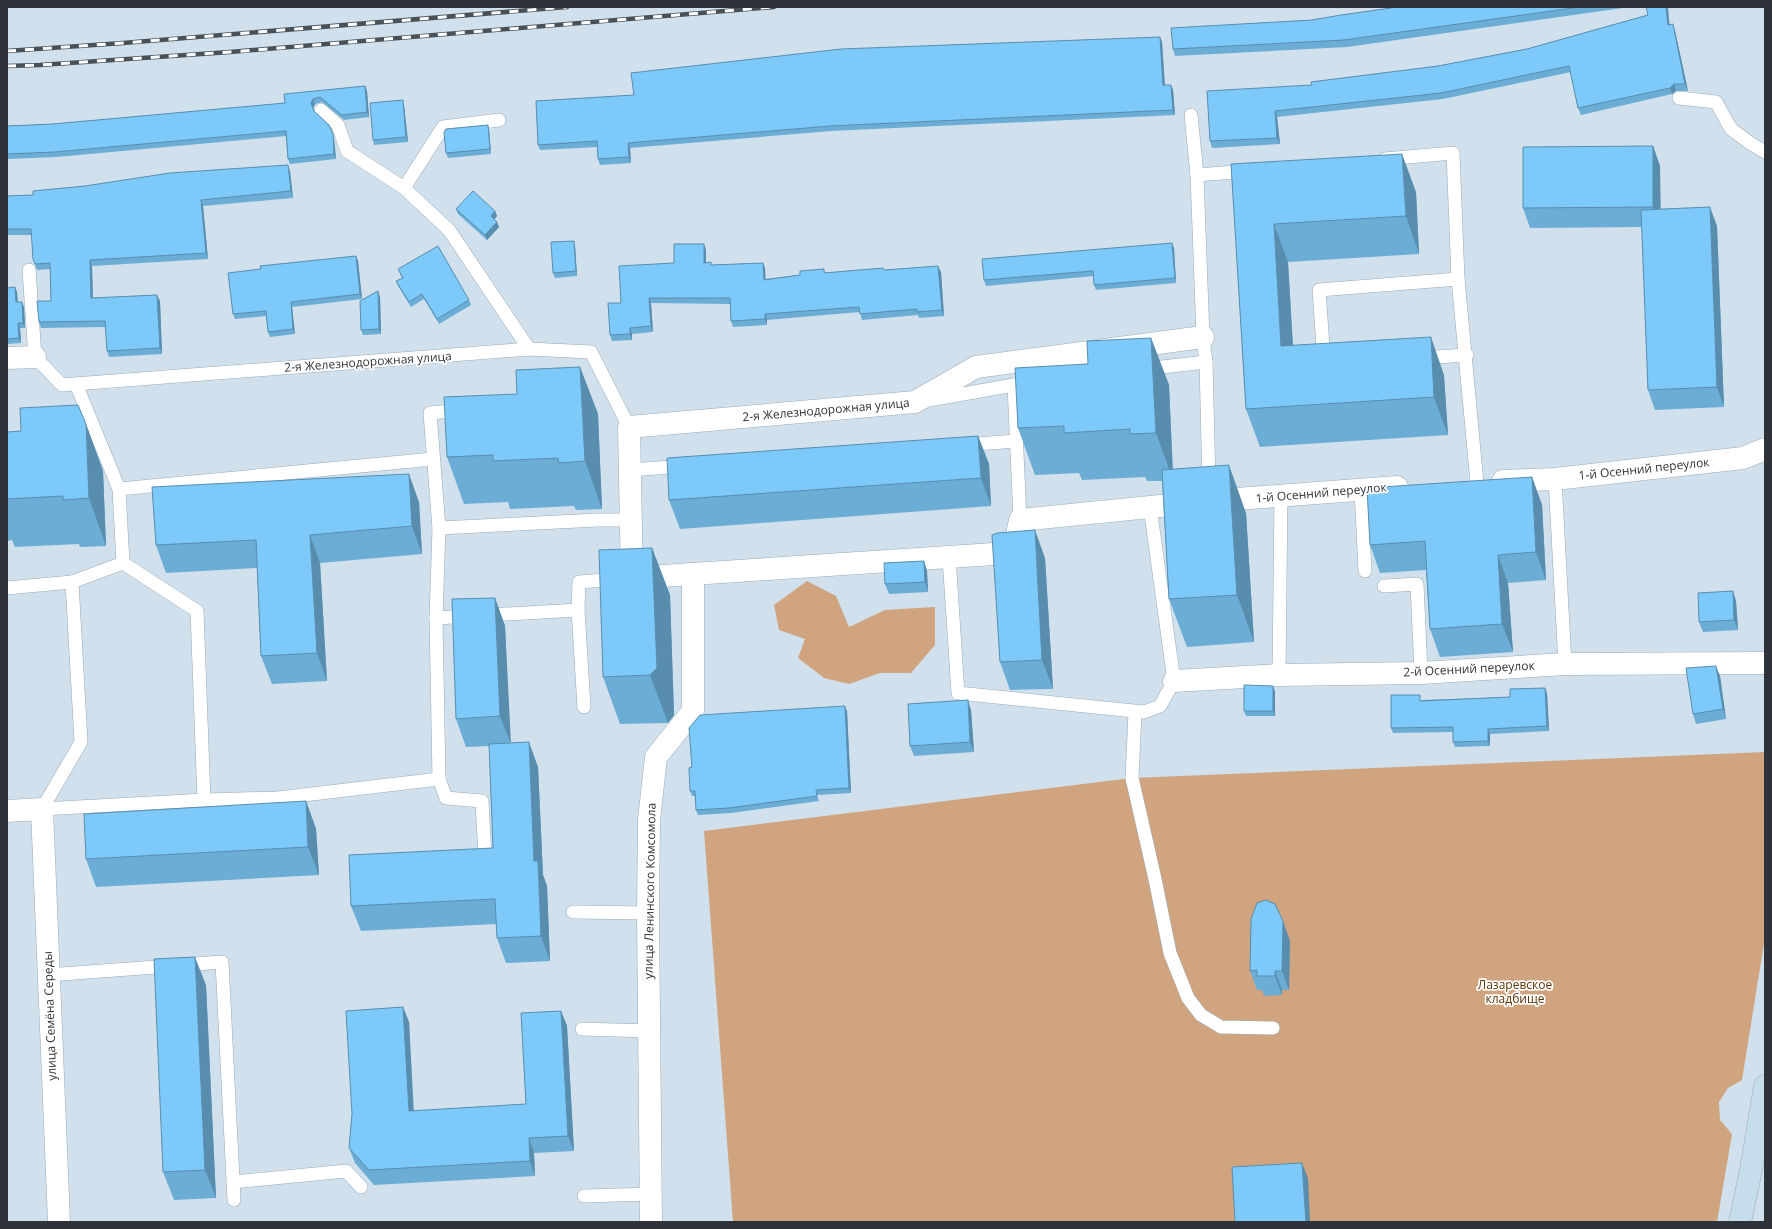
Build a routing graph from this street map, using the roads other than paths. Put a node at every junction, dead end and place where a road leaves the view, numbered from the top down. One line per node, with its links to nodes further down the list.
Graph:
1 (1680, 98): 5 (lane)
2 (321, 110): 9 (lane)
3 (1191, 115): 8 (lane)
4 (499, 120): 9 (lane)
5 (1765, 152)
6 (1376, 160): 11 (lane)
7 (1259, 170): 8 (lane)
8 (1197, 175): 12 (lane)
9 (404, 188): 13 (lane)
10 (29, 270): 15 (lane)
11 (1458, 279): 14 (lane); 19 (lane)
12 (1203, 337): 18 (lane); 24 (street, 2-я Железнодорожная улица)
13 (529, 349): 22 (lane, 2-я Железнодорожная улица); 26 (lane, 2-я Железнодорожная улица)
14 (1466, 355): 17 (lane); 34 (lane)
15 (35, 357): 16 (street); 22 (lane, 2-я Железнодорожная улица)
16 (7, 358)
17 (1411, 358)
18 (1206, 362): 20 (lane); 40 (lane)
19 (1340, 363)
20 (1129, 371)
21 (1044, 381): 23 (lane)
22 (76, 384): 37 (lane)
23 (1014, 385): 24 (lane); 27 (lane)
24 (915, 402): 26 (street, 2-я Железнодорожная улица)
25 (476, 409): 30 (lane)
26 (629, 427): 32 (street, 2-я Железнодорожная улица)
27 (1016, 441): 28 (lane); 43 (lane)
28 (955, 445)
29 (1765, 449): 33 (street, 1-й Осенний переулок)
30 (433, 459): 37 (lane); 44 (lane)
31 (700, 465): 32 (lane)
32 (630, 470): 42 (street, 2-я Железнодорожная улица)
33 (1555, 479): 34 (street, 1-й Осенний переулок); 56 (lane)
34 (1477, 482): 35 (street, 1-й Осенний переулок)
35 (1454, 484)
36 (1415, 486): 38 (street, 1-й Осенний переулок)
37 (119, 489): 46 (lane)
38 (1361, 489): 39 (street, 1-й Осенний переулок); 47 (lane)
39 (1281, 496): 40 (street, 1-й Осенний переулок); 58 (lane)
40 (1210, 501): 41 (street, 1-й Осенний переулок)
41 (1150, 507): 43 (street, 1-й Осенний переулок); 59 (lane)
42 (631, 520): 44 (lane); 49 (street, 2-я Железнодорожная улица)
43 (1020, 520): 45 (street)
44 (439, 528): 54 (lane)
45 (948, 557): 48 (street); 61 (lane)
46 (123, 563): 50 (lane); 63 (lane)
47 (1365, 571)
48 (693, 574): 49 (street); 68 (street, улица Ленинского Комсомола)
49 (632, 578): 53 (lane)
50 (72, 582): 52 (lane); 64 (lane)
51 (1384, 586): 57 (lane)
52 (7, 588)
53 (578, 610): 54 (lane); 60 (lane)
54 (436, 618): 62 (lane)
55 (1765, 663): 56 (street, 2-й Осенний переулок)
56 (1565, 664): 57 (street, 2-й Осенний переулок)
57 (1421, 673): 58 (street, 2-й Осенний переулок)
58 (1279, 675): 59 (street, 2-й Осенний переулок)
59 (1174, 681): 61 (lane)
60 (584, 707)
61 (1135, 712): 70 (lane)
62 (439, 779): 63 (lane); 66 (lane)
63 (204, 800): 64 (lane)
64 (42, 809): 65 (street); 69 (street, улица Семёна Середы)
65 (7, 811)
66 (462, 859)
67 (573, 912): 68 (lane)
68 (648, 913): 72 (street, улица Ленинского Комсомола)
69 (48, 975): 74 (lane); 79 (street, улица Семёна Середы)
70 (1273, 1028)
71 (582, 1029): 72 (lane)
72 (649, 1031): 76 (street, улица Ленинского Комсомола)
73 (1765, 1086): 81 (street)
74 (233, 1182): 75 (lane); 78 (lane)
75 (361, 1187)
76 (651, 1194): 77 (lane); 80 (street, улица Ленинского Комсомола)
77 (584, 1196)
78 (234, 1200)
79 (59, 1222)
80 (651, 1222)
81 (1740, 1222)

